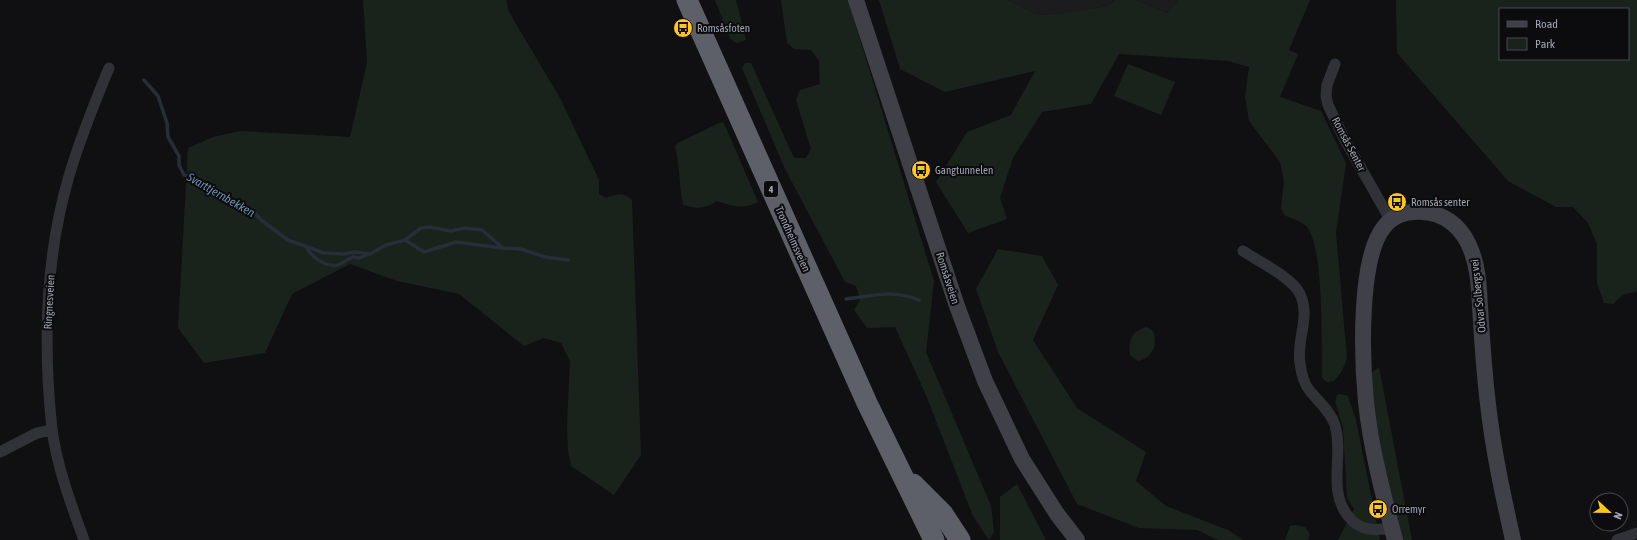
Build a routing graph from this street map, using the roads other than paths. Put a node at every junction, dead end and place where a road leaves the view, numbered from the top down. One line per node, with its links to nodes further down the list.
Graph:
1 (687, 0): 9 (highway, Trondheimsveien / 4)
2 (856, 0): 18 (street, Romsåsveien)
3 (1335, 64): 5 (street, Romsås Senter)
4 (109, 68): 7 (street, Ringnesveien)
5 (1391, 221): 11 (street, Odvar Solbergs vei); 19 (street, Odvar Solbergs vei)
6 (1243, 251): 11 (street, Odvar Solbergs vei)
7 (52, 430): 8 (street); 13 (street, Ringnesveien)
8 (0, 452)
9 (903, 476): 10 (highway, Trondheimsveien / 4); 17 (highway, Trondheimsveien / 4)
10 (917, 502): 14 (highway); 15 (highway, Trondheimsveien / 4); 16 (highway)
11 (1393, 534)
12 (1637, 534): 20 (street)
13 (84, 540)
14 (916, 540)
15 (934, 540)
16 (946, 540)
17 (960, 540)
18 (1077, 540)
19 (1513, 540)
20 (1617, 540)

